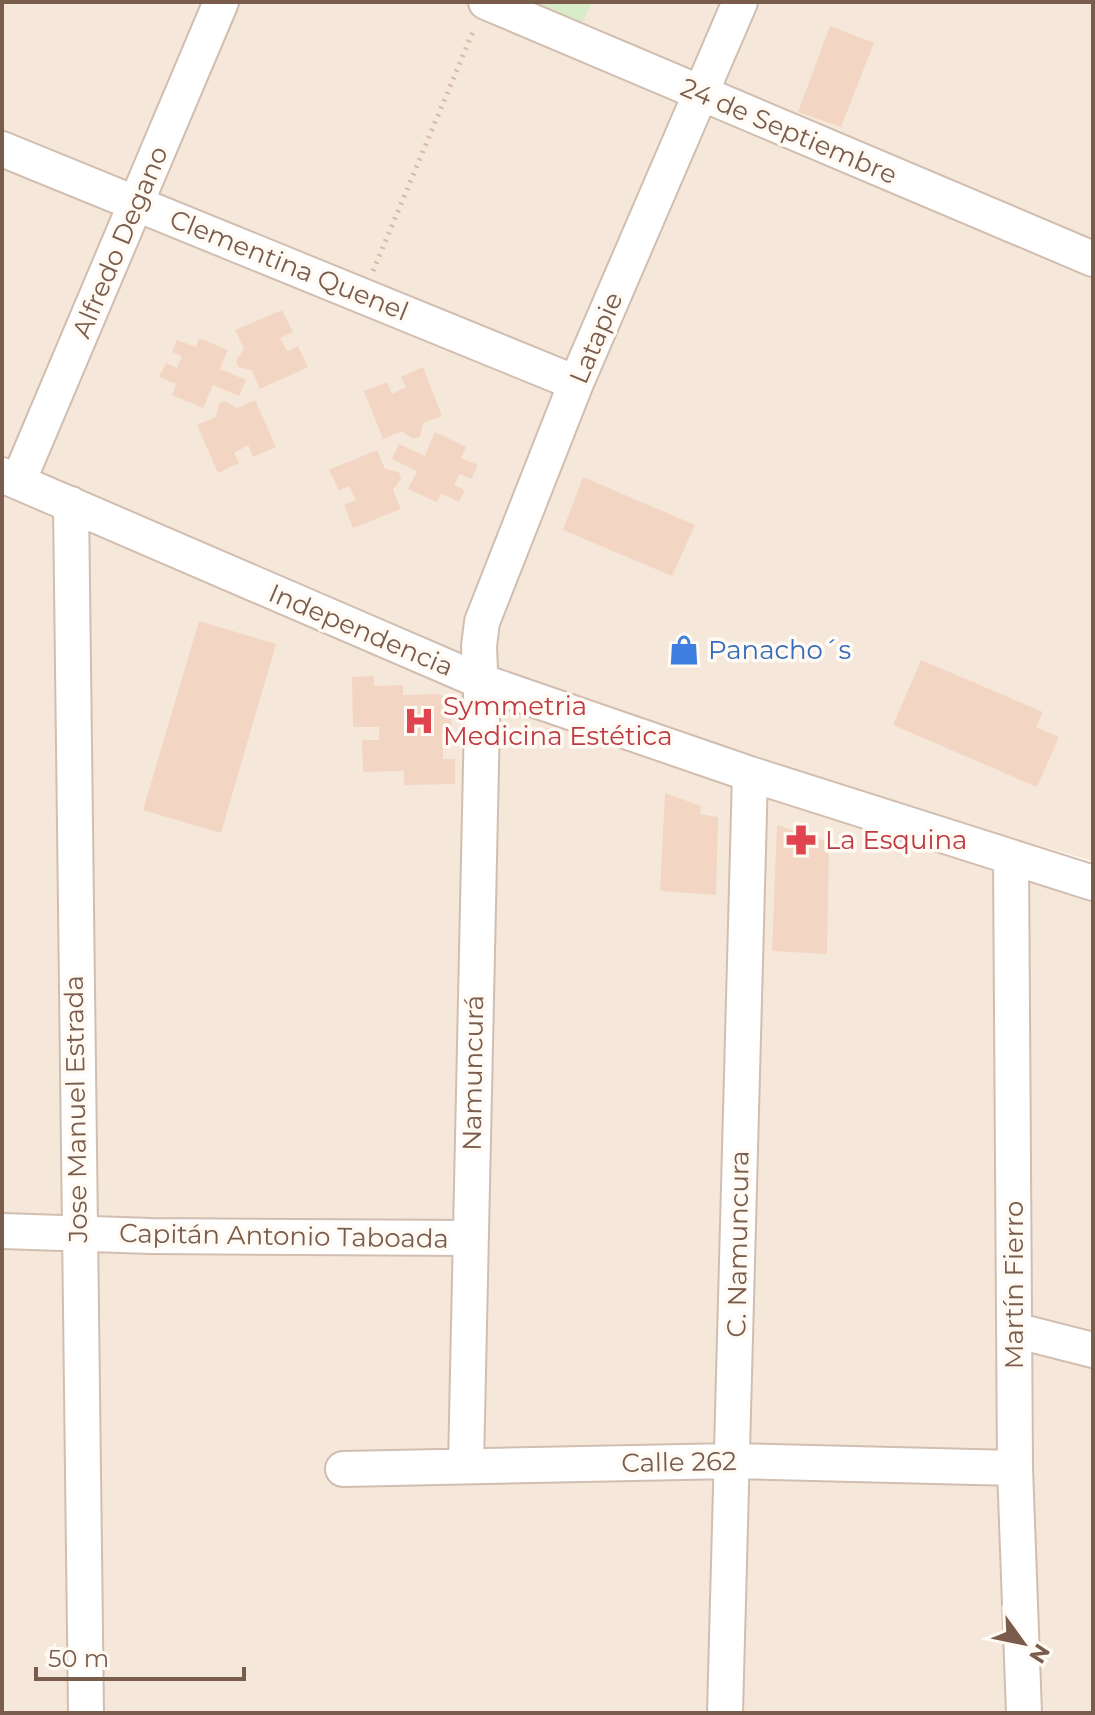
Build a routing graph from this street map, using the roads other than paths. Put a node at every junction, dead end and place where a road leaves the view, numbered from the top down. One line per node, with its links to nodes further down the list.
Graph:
1 (221, 2): 6 (street, Alfredo Degano)
2 (740, 2): 4 (street, Latapie)
3 (482, 9): 4 (street, 24 de Septiembre)
4 (701, 94): 7 (street, 24 de Septiembre); 8 (street, Latapie)
5 (2, 149): 6 (street, Clementina Quenel)
6 (138, 203): 8 (street, Clementina Quenel); 9 (street, Alfredo Degano)
7 (1093, 259)
8 (576, 383): 11 (street, Latapie)
9 (10, 478): 10 (street, Independencia)
10 (71, 504): 11 (street, Independencia); 16 (street, Jose Manuel Estrada)
11 (480, 681): 12 (street, Independencia); 17 (street, Namuncurá)
12 (750, 774): 13 (street, Independencia); 20 (street, C. Namuncura)
13 (1011, 858): 14 (street, Independencia); 18 (street, Martín Fierro)
14 (1091, 878)
15 (2, 1231): 16 (street, Capitán Antonio Taboada)
16 (77, 1231): 17 (street, Capitán Antonio Taboada); 24 (street, Jose Manuel Estrada)
17 (469, 1238): 21 (street, Namuncurá)
18 (1014, 1330): 19 (street); 22 (street, Martín Fierro)
19 (1093, 1350)
20 (733, 1461): 21 (street, Calle 262); 22 (street, Calle 262); 25 (street, C. Namuncura)
21 (466, 1465): 23 (street, Calle 262)
22 (1015, 1468): 26 (street, Martín Fierro)
23 (343, 1469)
24 (86, 1713)
25 (725, 1713)
26 (1024, 1713)

